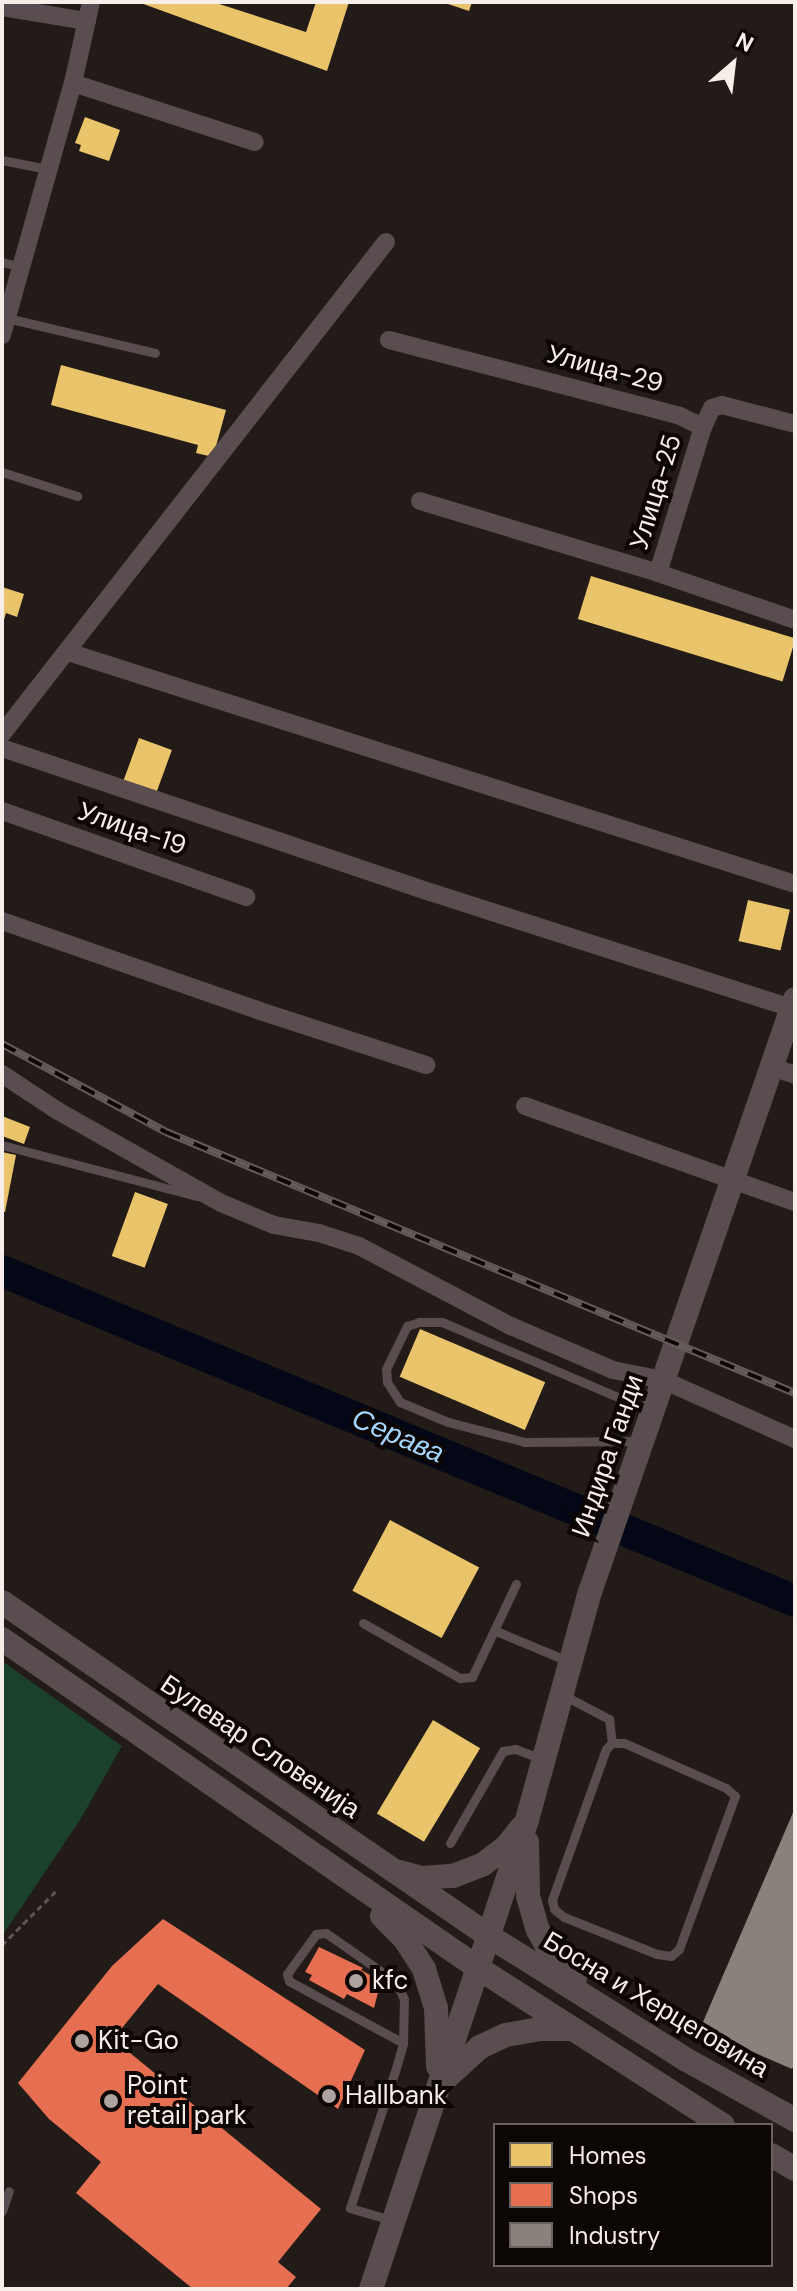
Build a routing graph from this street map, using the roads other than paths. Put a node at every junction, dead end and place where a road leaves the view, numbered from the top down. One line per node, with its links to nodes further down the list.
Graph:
1 (2, 7): 2 (street)
2 (89, 11): 3 (street)
3 (73, 83): 4 (street); 6 (street)
4 (255, 142)
5 (2, 160): 6 (lane)
6 (47, 169): 9 (street)
7 (386, 242): 20 (street)
8 (2, 262): 9 (lane)
9 (22, 267): 10 (street)
10 (5, 316): 12 (lane)
11 (389, 340): 14 (street, Улица-29)
12 (155, 353)
13 (795, 424): 14 (street)
14 (703, 427): 18 (street, Улица-25)
15 (2, 472): 16 (lane)
16 (77, 496)
17 (420, 501): 18 (street)
18 (658, 573): 19 (street)
19 (795, 620)
20 (68, 652): 21 (street); 24 (street)
21 (2, 734)
22 (2, 748): 27 (street)
23 (2, 811): 25 (street, Улица-19)
24 (795, 884)
25 (246, 897)
26 (2, 921): 28 (street)
27 (794, 1004): 29 (street, Индира Ганди)
28 (426, 1065)
29 (772, 1067): 31 (street); 34 (street, Индира Ганди)
30 (2, 1074): 36 (street)
31 (795, 1075)
32 (525, 1106): 34 (street)
33 (2, 1145): 36 (lane)
34 (731, 1177): 35 (street); 37 (street, Индира Ганди)
35 (795, 1202)
36 (221, 1203): 37 (street)
37 (663, 1380): 38 (street, Индира Ганди); 39 (street)
38 (652, 1412): 40 (street, Индира Ганди); 40 (lane)
39 (795, 1439)
40 (642, 1441): 46 (street, Индира Ганди)
41 (516, 1584): 44 (lane)
42 (2, 1602): 52 (street, Булевар Словенија)
43 (363, 1623): 44 (lane)
44 (496, 1631): 46 (lane)
45 (2, 1639): 53 (street)
46 (571, 1663): 47 (street, Индира Ганди)
47 (562, 1695): 48 (lane); 49 (street, Индира Ганди)
48 (612, 1743): 48 (lane)
49 (544, 1759): 50 (street, Индира Ганди); 51 (lane)
50 (527, 1820): 52 (street); 54 (street, Индира Ганди); 56 (street)
51 (450, 1843)
52 (390, 1869): 54 (street, Булевар Словенија)
53 (344, 1877): 55 (street); 59 (street)
54 (489, 1936): 55 (street, Индира Ганди); 56 (street, Босна и Херцеговина)
55 (478, 1968): 57 (street); 59 (street, Индира Ганди)
56 (629, 2025): 60 (street, Босна и Херцеговина)
57 (573, 2029): 59 (street); 61 (street)
58 (403, 2043): 58 (lane); 66 (lane)
59 (438, 2088): 66 (street, Индира Ганди)
60 (794, 2116)
61 (720, 2123)
62 (773, 2156): 63 (street)
63 (795, 2169)
64 (9, 2191): 65 (lane)
65 (2, 2211)
66 (394, 2221): 67 (street, Индира Ганди)
67 (371, 2289)

